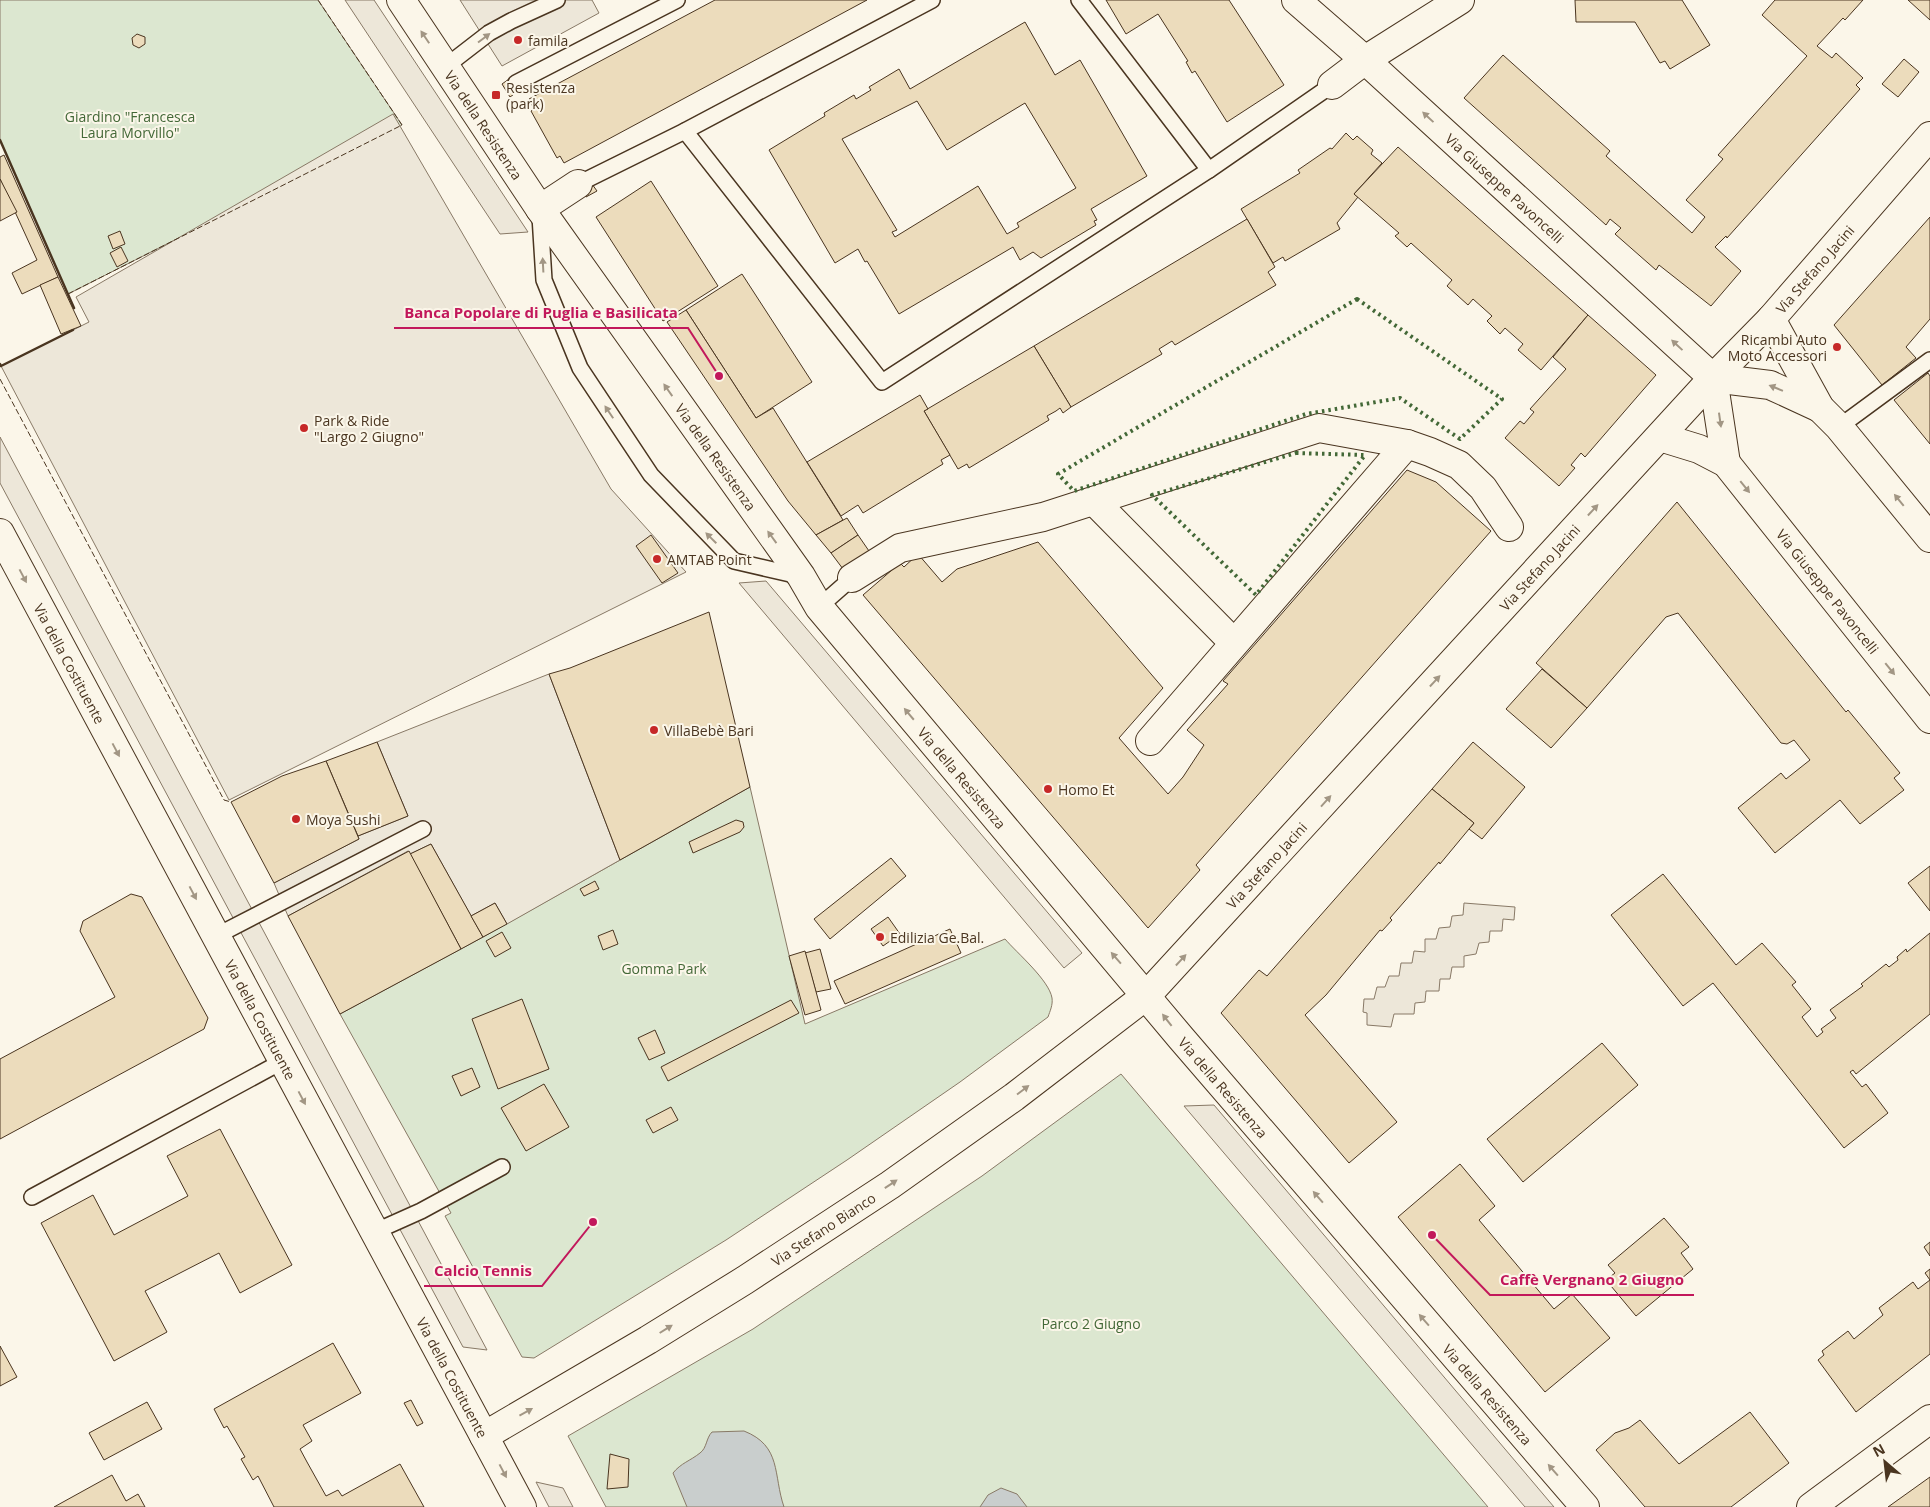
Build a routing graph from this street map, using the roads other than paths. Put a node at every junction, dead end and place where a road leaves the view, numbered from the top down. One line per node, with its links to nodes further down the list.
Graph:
1 (401, 0): 9 (street, Via della Resistenza, one-way to 1)
2 (557, 0): 9 (lane, one-way to 2)
3 (677, 0): 10 (lane)
4 (932, 0): 12 (lane)
5 (1079, 0): 14 (lane)
6 (1460, 0): 8 (street)
7 (1300, 1): 8 (street, Via Giuseppe Pavoncelli)
8 (1366, 60): 11 (street); 19 (street, Via Giuseppe Pavoncelli, one-way to 8)
9 (446, 67): 16 (street, Via della Resistenza)
10 (516, 83)
11 (1332, 85): 14 (lane)
12 (685, 131): 14 (lane); 15 (lane)
13 (1930, 136): 17 (street, Via Stefano Jacini)
14 (1208, 170)
15 (578, 184): 16 (street)
16 (540, 209): 29 (street, Via della Resistenza, one-way to 16); 29 (lane, one-way to 16)
17 (1771, 318): 19 (street, Via Stefano Jacini); 20 (street)
18 (1930, 360): 21 (lane)
19 (1713, 378): 20 (street, one-way to 19); 22 (street, Via Stefano Jacini); 24 (street, Via Giuseppe Pavoncelli, one-way to 24)
20 (1820, 408): 21 (street)
21 (1839, 427): 28 (street, one-way to 21)
22 (1660, 437): 24 (street, Via Giuseppe Pavoncelli); 37 (street, Via Stefano Jacini, one-way to 22)
23 (1407, 444): 25 (street); 26 (street); 32 (street)
24 (1726, 463): 33 (street, Via Giuseppe Pavoncelli, one-way to 33)
25 (1094, 501): 30 (street); 32 (street)
26 (1509, 527)
27 (0, 533): 36 (street, Via della Costituente, one-way to 36)
28 (1930, 538)
29 (801, 576): 31 (street, Via della Resistenza)
30 (852, 578): 31 (lane)
31 (818, 607): 37 (street, Via della Resistenza, one-way to 31)
32 (1234, 643): 34 (street)
33 (1930, 719)
34 (1150, 741)
35 (423, 829): 36 (lane)
36 (216, 936): 38 (street, Via della Costituente)
37 (1147, 995): 43 (street, Via Stefano Bianco, one-way to 37); 45 (street, Via della Resistenza, one-way to 37)
38 (283, 1061): 40 (lane); 41 (street, Via della Costituente, one-way to 41)
39 (502, 1167): 41 (lane)
40 (32, 1197)
41 (374, 1232): 43 (street, Via della Costituente)
42 (1930, 1419): 46 (street)
43 (484, 1436): 44 (street, Via della Costituente, one-way to 44)
44 (522, 1507)
45 (1585, 1507)
46 (1811, 1507)

